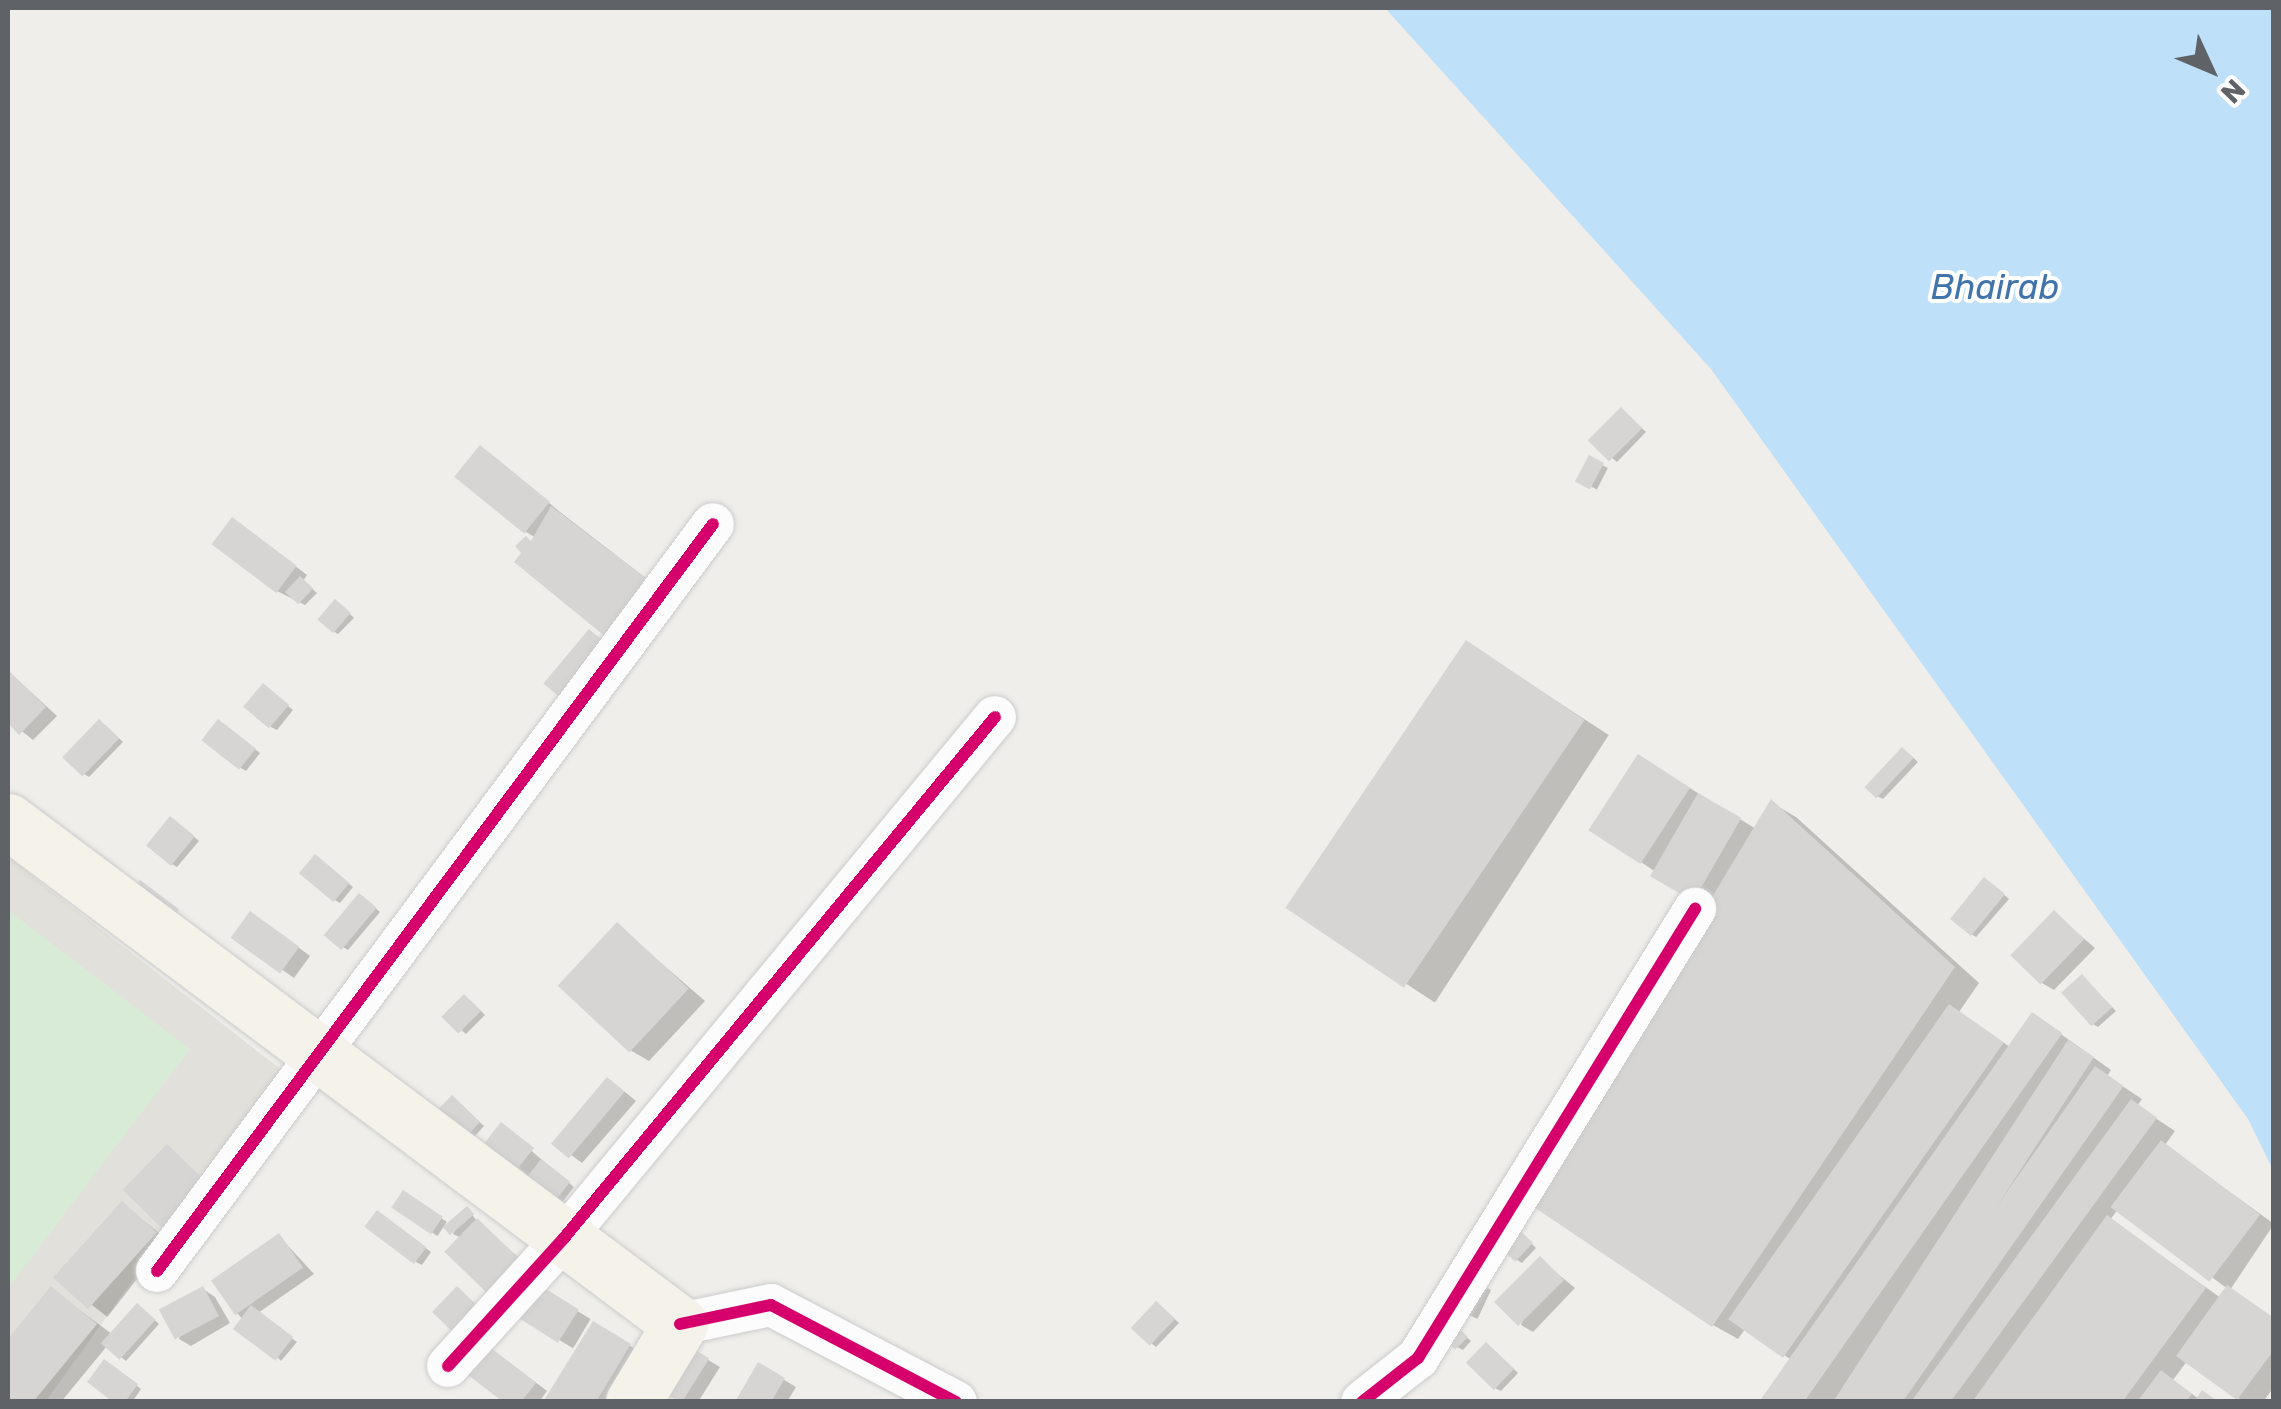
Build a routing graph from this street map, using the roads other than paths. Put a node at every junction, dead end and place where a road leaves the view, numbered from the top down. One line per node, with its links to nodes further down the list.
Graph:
1 (713, 524): 5 (street)
2 (994, 717): 6 (street)
3 (8, 821): 5 (main road)
4 (1695, 908): 12 (street)
5 (321, 1056): 6 (main road); 7 (street)
6 (564, 1238): 8 (main road); 9 (street)
7 (157, 1271)
8 (680, 1324): 10 (main road); 11 (street)
9 (448, 1366)
10 (633, 1402)
11 (956, 1402)
12 (1362, 1402)

